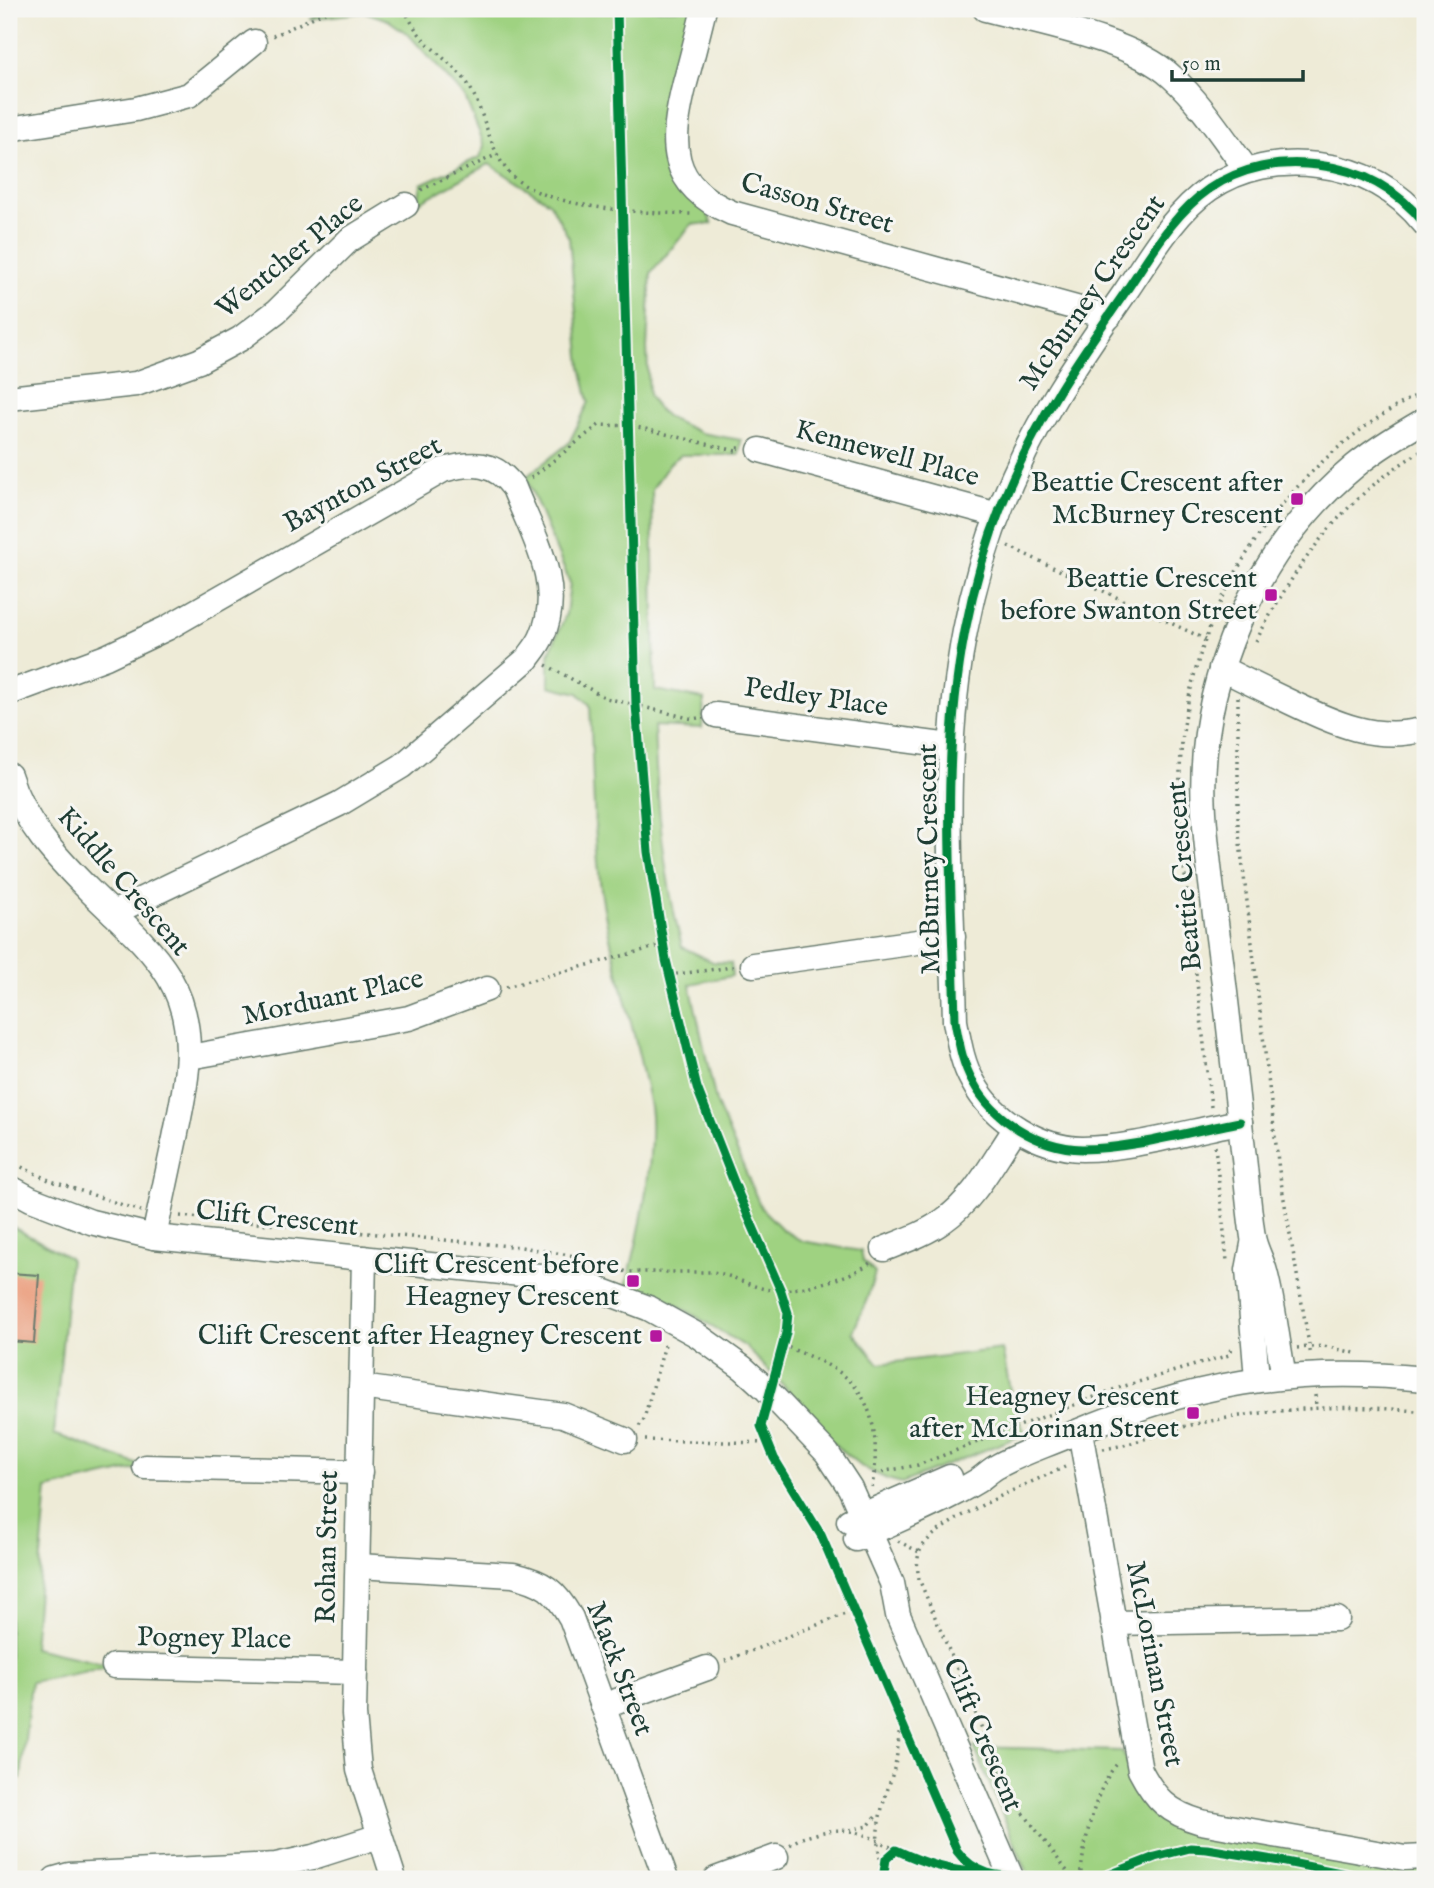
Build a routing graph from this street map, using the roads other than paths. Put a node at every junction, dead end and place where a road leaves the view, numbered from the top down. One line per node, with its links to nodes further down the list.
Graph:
1 (704, 9): 8 (street, Casson Street)
2 (985, 9): 5 (street)
3 (254, 42): 4 (street)
4 (9, 129)
5 (1247, 170): 7 (street, McBurney Crescent); 8 (street, McBurney Crescent)
6 (405, 205): 9 (street, Wentcher Place)
7 (1425, 224)
8 (1109, 317): 12 (street, McBurney Crescent)
9 (9, 398)
10 (1425, 420): 13 (street, Beattie Crescent)
11 (760, 450): 12 (street, Kennewell Place)
12 (994, 526): 17 (street, McBurney Crescent)
13 (1230, 665): 16 (street); 24 (street, Beattie Crescent)
14 (9, 692): 19 (street, Baynton Street)
15 (716, 715): 17 (street, Pedley Place)
16 (1424, 736)
17 (950, 746): 20 (street, McBurney Crescent)
18 (9, 775): 19 (street, Kiddle Crescent)
19 (113, 914): 23 (street, Kiddle Crescent)
20 (953, 937): 21 (street); 25 (street, McBurney Crescent)
21 (752, 965)
22 (487, 989): 23 (street, Morduant Place)
23 (189, 1056): 27 (street, Kiddle Crescent)
24 (1240, 1122): 25 (street, McBurney Crescent); 28 (street, Beattie Crescent)
25 (1016, 1128): 29 (street)
26 (9, 1187): 27 (street, Clift Crescent)
27 (155, 1237): 30 (street, Clift Crescent)
28 (1254, 1240): 31 (street, Beattie Crescent); 33 (street, Beattie Crescent)
29 (884, 1249)
30 (364, 1258): 34 (street, Rohan Street); 35 (street, Clift Crescent)
31 (1284, 1376): 32 (street); 33 (street)
32 (1425, 1378)
33 (1256, 1379): 36 (street)
34 (361, 1387): 37 (street); 39 (street, Rohan Street)
35 (796, 1422): 40 (street, Clift Crescent); 42 (street, Clift Crescent)
36 (1080, 1431): 41 (street); 46 (street, McLorinan Street)
37 (625, 1440)
38 (145, 1467): 39 (street)
39 (359, 1472): 43 (street, Rohan Street)
40 (845, 1480): 41 (street); 42 (street, Clift Crescent)
41 (923, 1498): 42 (street); 42 (street)
42 (870, 1530): 44 (street, Clift Crescent); 44 (street, Clift Crescent)
43 (358, 1566): 49 (street, Rohan Street); 50 (street, Mack Street)
44 (898, 1615): 58 (street, Clift Crescent)
45 (1337, 1619): 46 (street)
46 (1113, 1622): 53 (street, McLorinan Street)
47 (114, 1666): 49 (street, Pogney Place)
48 (707, 1668): 50 (street)
49 (355, 1672): 51 (street, Rohan Street)
50 (603, 1706): 56 (street, Mack Street)
51 (379, 1836): 54 (street); 55 (street, Rohan Street)
52 (776, 1857): 57 (street)
53 (1425, 1857)
54 (55, 1879)
55 (394, 1879)
56 (666, 1879)
57 (716, 1879)
58 (1012, 1879)

